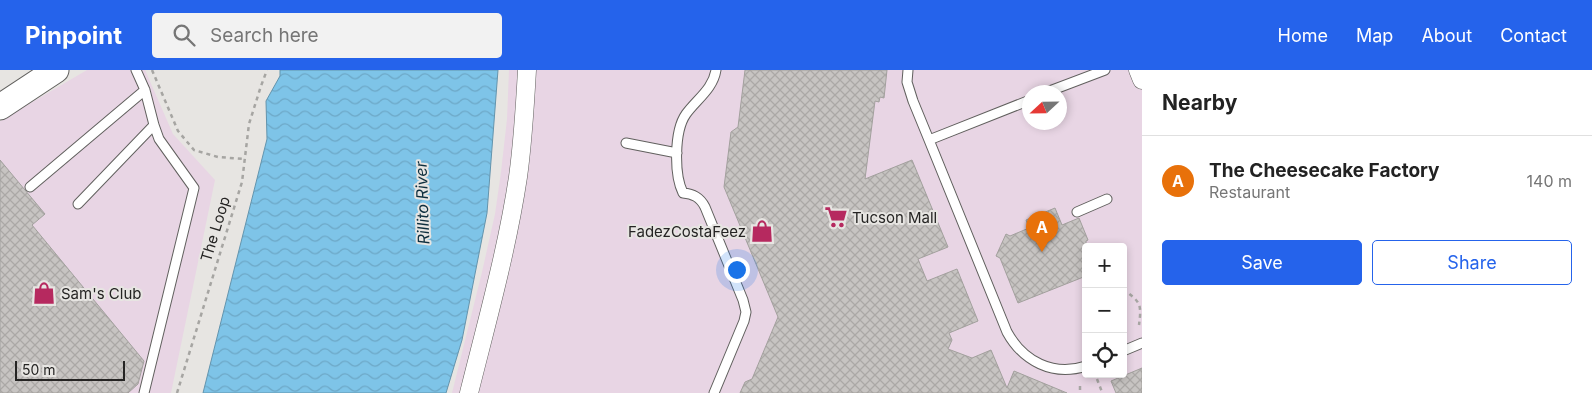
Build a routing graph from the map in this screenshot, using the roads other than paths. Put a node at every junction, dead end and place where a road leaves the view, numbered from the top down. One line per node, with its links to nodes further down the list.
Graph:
1 (56, 70): 12 (main road)
2 (136, 70): 10 (lane)
3 (527, 70): 25 (street)
4 (716, 70): 16 (lane)
5 (908, 70): 14 (lane)
6 (1105, 70): 9 (lane)
7 (1138, 70): 8 (street)
8 (1142, 80)
9 (1065, 85)
10 (145, 90): 13 (lane); 17 (lane)
11 (1022, 103): 14 (lane)
12 (0, 106)
13 (154, 126): 19 (lane); 24 (lane)
14 (929, 140): 23 (lane)
15 (626, 143): 16 (lane)
16 (677, 154): 26 (lane)
17 (30, 187)
18 (1107, 199): 20 (lane)
19 (78, 204)
20 (1077, 212)
21 (1142, 344): 22 (lane)
22 (1127, 350)
23 (1082, 367)
24 (144, 393)
25 (469, 393)
26 (714, 393)

